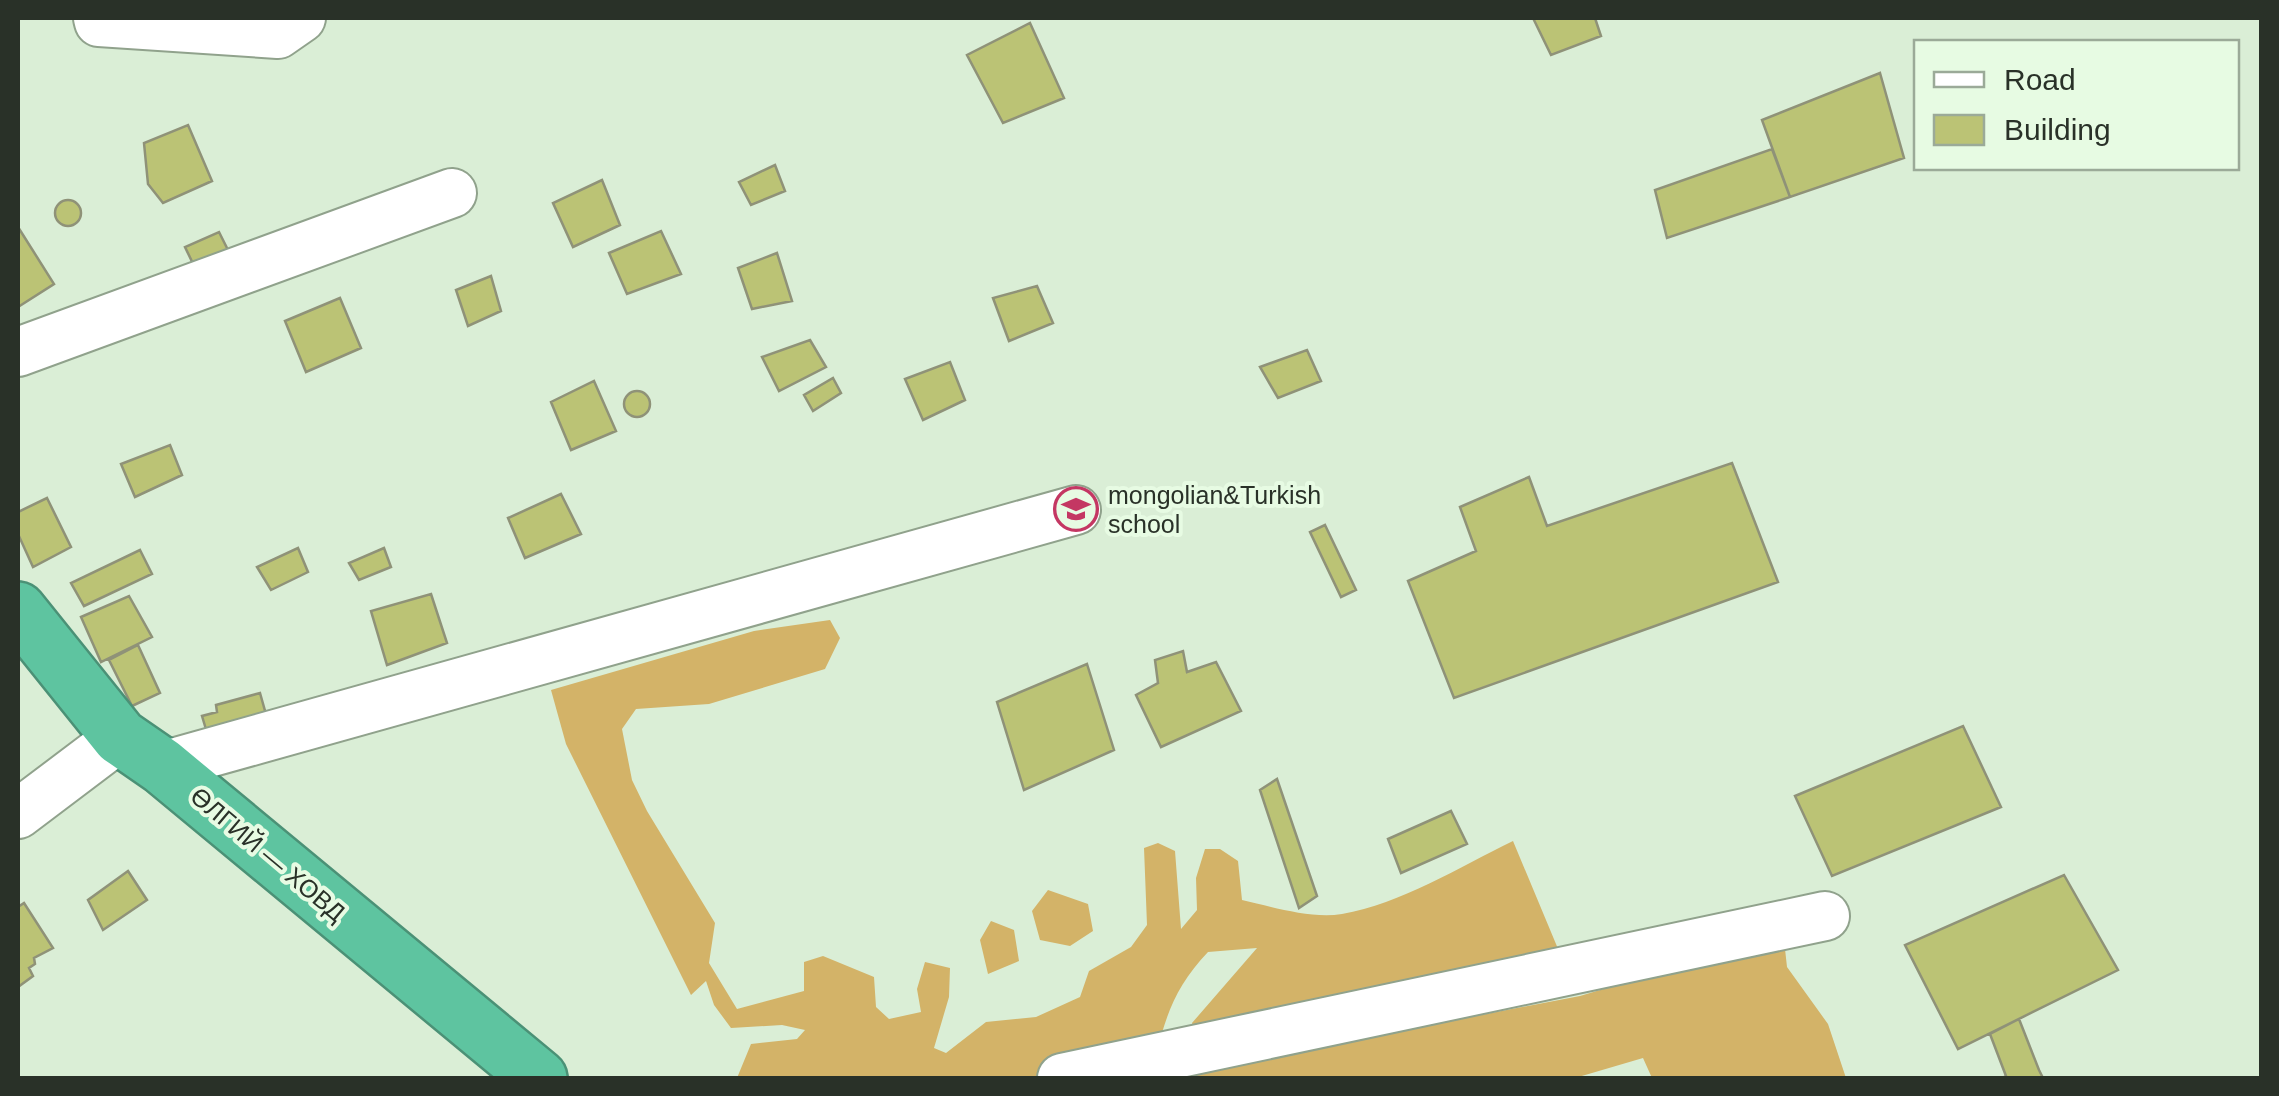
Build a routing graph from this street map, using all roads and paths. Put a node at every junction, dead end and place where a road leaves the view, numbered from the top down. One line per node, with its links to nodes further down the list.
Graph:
1 (98, 18): 2 (street)
2 (301, 18)
3 (452, 192): 4 (street)
4 (18, 352)
5 (1076, 510): 7 (street)
6 (18, 610): 7 (highway, ӨЛГИЙ — ХОВД)
7 (141, 752): 8 (street); 10 (highway, ӨЛГИЙ — ХОВД)
8 (18, 814)
9 (1825, 916): 11 (street)
10 (540, 1078)
11 (1062, 1078)

